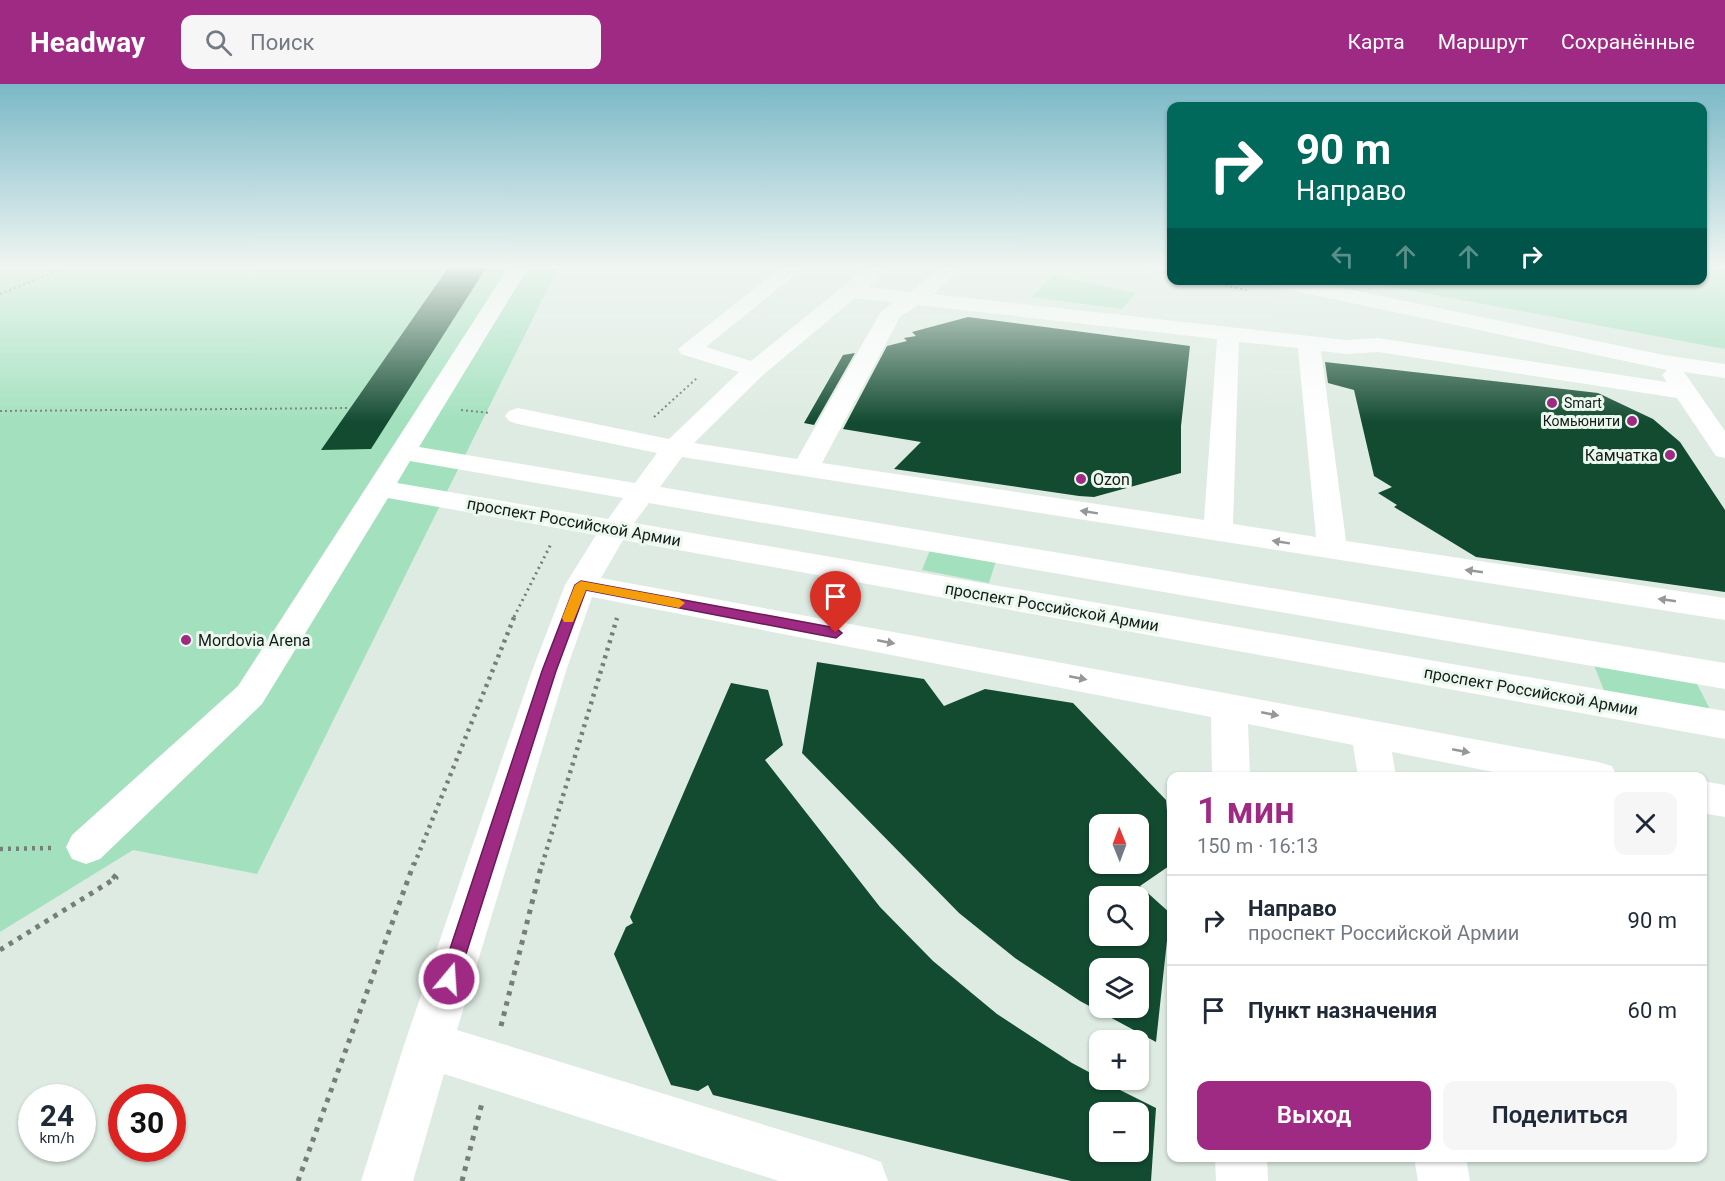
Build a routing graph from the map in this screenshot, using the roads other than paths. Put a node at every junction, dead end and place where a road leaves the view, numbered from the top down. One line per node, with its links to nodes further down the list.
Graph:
1 (486, 319): 16 (street)
2 (727, 319): 10 (street)
3 (815, 319): 10 (street)
4 (888, 319): 18 (street)
5 (1099, 319): 7 (street)
6 (1459, 319): 9 (street)
7 (1228, 334): 8 (street); 25 (street)
8 (1309, 343): 12 (street); 26 (street)
9 (1664, 362): 11 (street); 12 (street)
10 (755, 370): 14 (street)
11 (1725, 371)
12 (1685, 392): 15 (street)
13 (518, 416): 14 (street)
14 (675, 448): 18 (street); 21 (street)
15 (1725, 450)
16 (402, 452): 17 (street); 20 (street)
17 (462, 463): 19 (street); 22 (street)
18 (806, 468): 25 (street, one-way to 18)
19 (537, 478): 21 (street); 22 (street); 23 (street)
20 (380, 488): 22 (street, проспект Российской Армии); 38 (street)
21 (640, 493): 24 (street); 29 (street)
22 (472, 500): 23 (street, проспект Российской Армии)
23 (560, 520): 24 (street, проспект Российской Армии)
24 (615, 529): 27 (street); 31 (street, проспект Российской Армии)
25 (1218, 532): 26 (street, one-way to 25)
26 (1332, 550): 28 (street, one-way to 26)
27 (581, 585): 30 (street, one-way to 30); 39 (street)
28 (1725, 609)
29 (1725, 676)
30 (1229, 707): 32 (street, one-way to 32); 33 (street)
31 (1725, 725)
32 (1370, 734): 34 (street); 35 (street, one-way to 35)
33 (1231, 772)
34 (1376, 772)
35 (1571, 772)
36 (1707, 798): 37 (street)
37 (1725, 801)
38 (86, 847)
39 (428, 1045): 42 (street); 43 (street)
40 (1241, 1162): 44 (street)
41 (1441, 1162): 45 (street)
42 (387, 1181)
43 (862, 1181)
44 (1242, 1181)
45 (1444, 1181)

